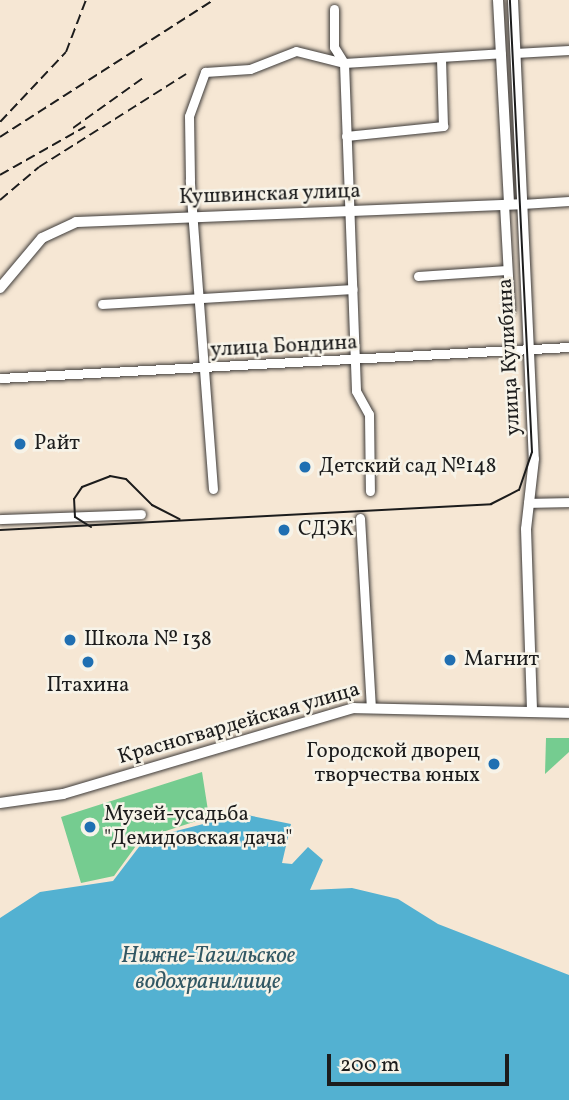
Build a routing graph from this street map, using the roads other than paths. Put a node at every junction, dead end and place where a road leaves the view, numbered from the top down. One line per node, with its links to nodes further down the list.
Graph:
1 (498, 0): 6 (main road)
2 (513, 0): 5 (main road, улица Кулибина)
3 (334, 9): 8 (street)
4 (569, 50): 5 (street)
5 (515, 52): 12 (main road, улица Кулибина)
6 (501, 53): 7 (street); 11 (main road)
7 (441, 57): 8 (street); 9 (street)
8 (344, 63): 9 (street); 14 (street)
9 (345, 136): 13 (street)
10 (569, 201): 12 (street, Кушвинская улица)
11 (506, 204): 12 (main road, Кушвинская улица); 13 (main road, Кушвинская улица); 15 (street)
12 (522, 204): 23 (main road, улица Кулибина)
13 (349, 213): 14 (main road, Кушвинская улица); 18 (street)
14 (196, 217): 17 (main road, Кушвинская улица); 19 (street)
15 (507, 270): 16 (street); 21 (street)
16 (418, 276)
17 (0, 288)
18 (353, 289): 19 (street); 24 (street)
19 (201, 298): 20 (street); 25 (street)
20 (102, 304)
21 (510, 310)
22 (569, 347): 23 (street, улица Бондина)
23 (529, 349): 24 (street, улица Бондина); 30 (main road, улица Кулибина)
24 (355, 361): 25 (street, улица Бондина); 28 (street)
25 (206, 368): 26 (street, улица Бондина); 27 (street)
26 (0, 378)
27 (213, 489)
28 (370, 491)
29 (569, 502): 30 (street)
30 (528, 503): 35 (main road, улица Кулибина)
31 (141, 514): 32 (street)
32 (0, 519)
33 (360, 519): 34 (street)
34 (371, 706): 35 (main road, Красногвардейская улица); 37 (main road, Красногвардейская улица)
35 (532, 712): 36 (main road, Красногвардейская улица)
36 (569, 713)
37 (0, 803)

